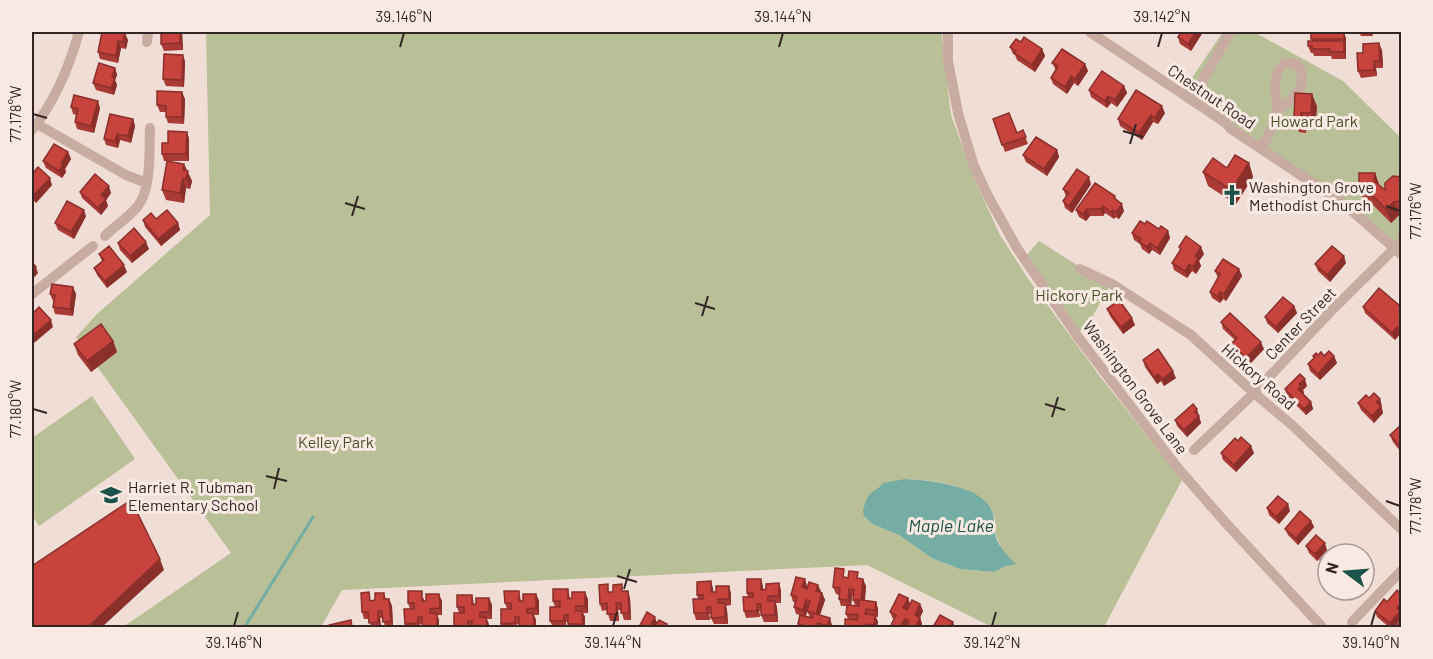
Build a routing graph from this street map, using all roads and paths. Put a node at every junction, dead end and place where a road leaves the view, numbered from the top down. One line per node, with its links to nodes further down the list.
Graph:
1 (79, 32): 7 (street)
2 (948, 32): 21 (street, Washington Grove Lane)
3 (1090, 32): 5 (street, Chestnut Road)
4 (1230, 32): 5 (street)
5 (1192, 100): 9 (street, Chestnut Road)
6 (1277, 111): 9 (street)
7 (34, 127): 10 (street)
8 (150, 128): 10 (street)
9 (1262, 148): 13 (street, Chestnut Road)
10 (147, 183): 11 (street)
11 (105, 236)
12 (93, 246): 15 (street)
13 (1399, 248): 16 (street, Center Street)
14 (1080, 269): 16 (street, Hickory Road)
15 (32, 294)
16 (1254, 393): 17 (street, Center Street); 18 (street, Hickory Road)
17 (1194, 450)
18 (1401, 530)
19 (1401, 570): 20 (street)
20 (1352, 622)
21 (1323, 627)

